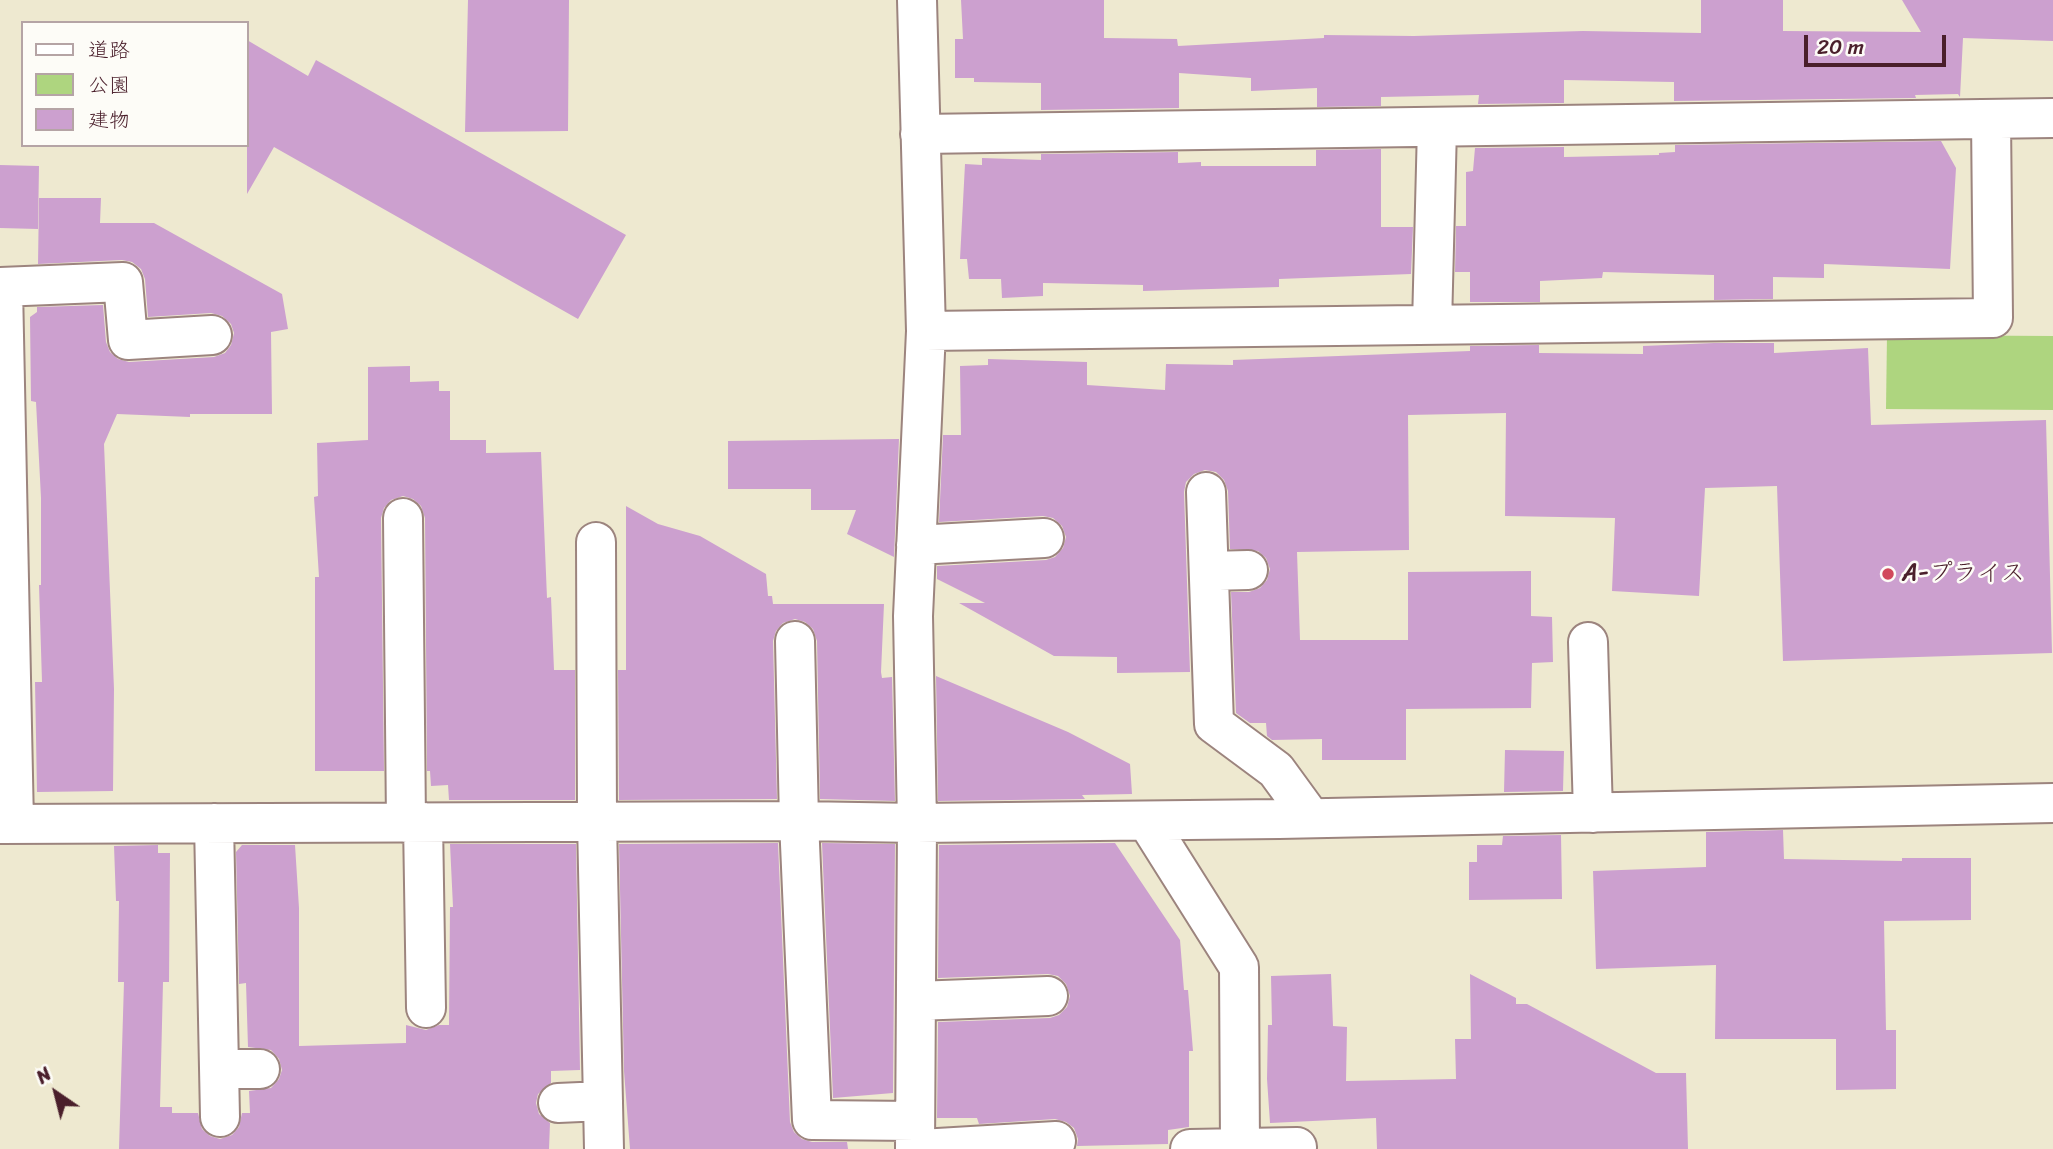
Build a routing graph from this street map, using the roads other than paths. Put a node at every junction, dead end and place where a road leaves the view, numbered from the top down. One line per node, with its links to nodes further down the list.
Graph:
1 (917, 0): 5 (street)
2 (2053, 118): 3 (street)
3 (1992, 119): 4 (street); 7 (street)
4 (1437, 127): 5 (street); 7 (street)
5 (920, 134): 8 (street)
6 (1, 287): 9 (street); 28 (street)
7 (1432, 325): 8 (street)
8 (926, 331): 14 (street)
9 (212, 335)
10 (1206, 492): 16 (street)
11 (402, 519): 24 (street)
12 (1044, 538): 14 (street)
13 (596, 542): 25 (street)
14 (916, 545): 27 (street)
15 (1248, 570): 16 (street)
16 (1209, 571): 21 (street)
17 (795, 640): 22 (street)
18 (1588, 642): 20 (street)
19 (2053, 803): 20 (street)
20 (1593, 813): 21 (street)
21 (1311, 818): 23 (street)
22 (799, 821): 25 (street); 27 (street); 37 (street)
23 (1147, 821): 27 (street); 40 (street)
24 (415, 822): 25 (street); 26 (street); 31 (street)
25 (597, 822): 34 (street)
26 (214, 823): 28 (street); 32 (street)
27 (917, 823): 30 (street)
28 (7, 824)
29 (1048, 996): 30 (street)
30 (916, 1001): 37 (street)
31 (426, 1008)
32 (220, 1069): 33 (street); 36 (street)
33 (260, 1069)
34 (603, 1101): 35 (street); 41 (street)
35 (558, 1103)
36 (220, 1117)
37 (917, 1140): 38 (street)
38 (1056, 1141)
39 (1297, 1147): 40 (street)
40 (1240, 1148): 42 (street)
41 (604, 1149)
42 (1190, 1149)

